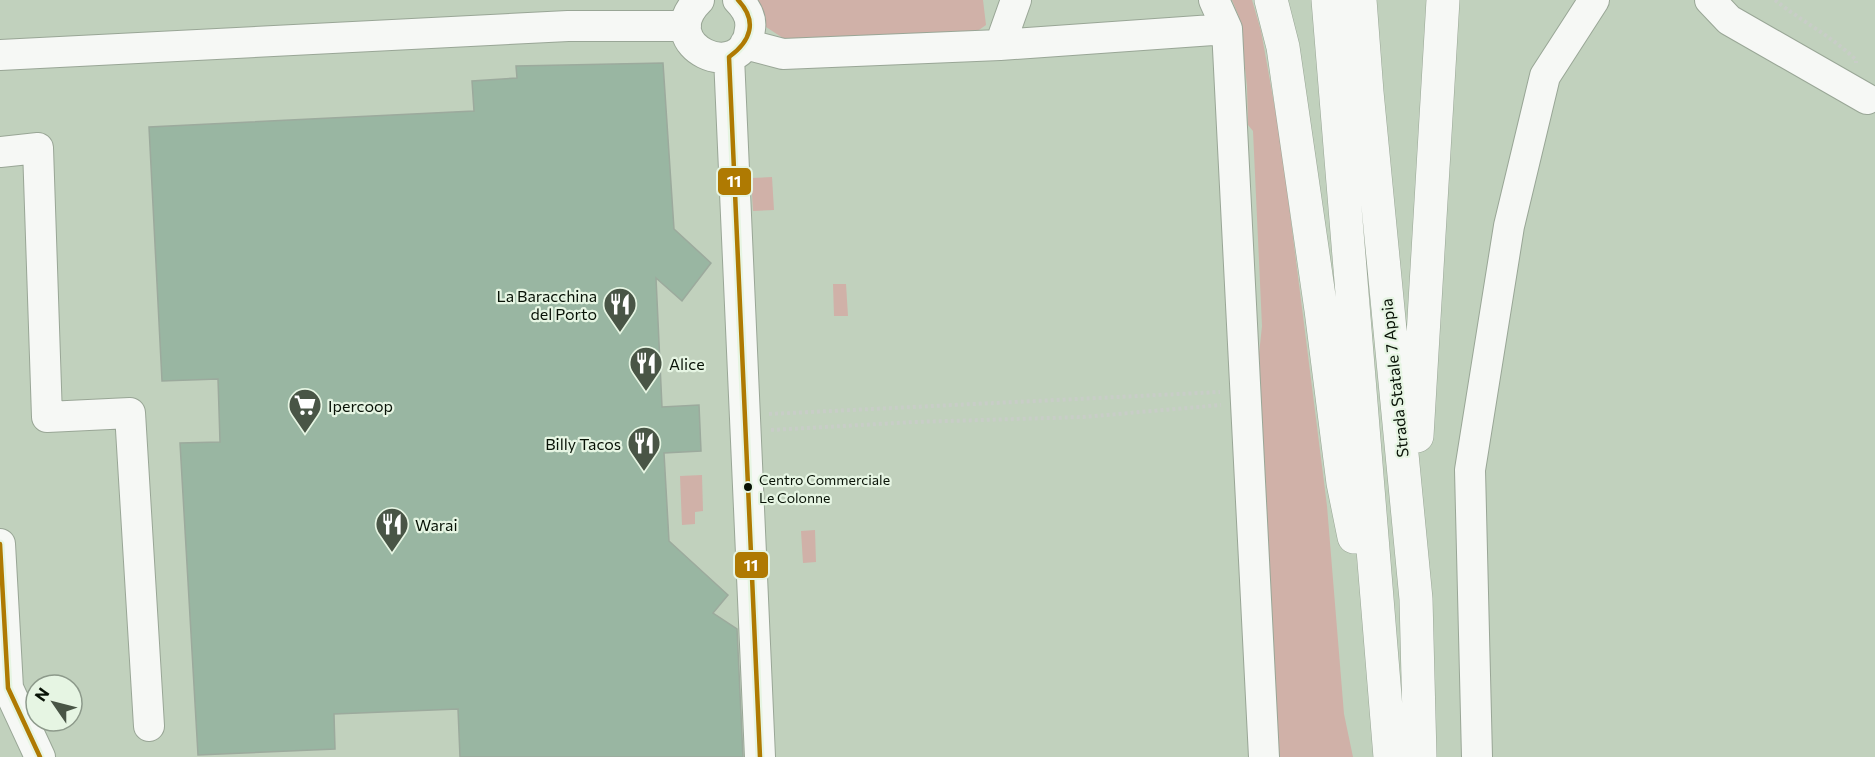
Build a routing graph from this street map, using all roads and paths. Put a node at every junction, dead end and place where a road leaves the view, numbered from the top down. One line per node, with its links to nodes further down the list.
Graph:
1 (738, 0): 14 (street)
2 (1016, 0): 13 (street)
3 (1214, 0): 12 (street)
4 (1271, 0): 22 (highway)
5 (1328, 0): 22 (highway, Strada Statale 7 Appia)
6 (1360, 0): 21 (highway, Strada Statale 7 Appia)
7 (1443, 0): 21 (highway)
8 (1594, 0): 29 (street)
9 (1710, 0): 16 (street)
10 (1775, 0): 16 (path)
11 (692, 13): 14 (street); 15 (street)
12 (1227, 29): 13 (street); 18 (street)
13 (1000, 45): 14 (street)
14 (737, 50): 19 (street)
15 (0, 55)
16 (1858, 94)
17 (0, 152): 23 (street)
18 (1246, 397): 19 (path); 19 (path); 26 (street)
19 (745, 423): 25 (street)
20 (0, 544): 24 (street)
21 (1416, 599): 28 (highway, Strada Statale 7 Appia)
22 (1384, 681): 27 (highway, Strada Statale 7 Appia)
23 (149, 726)
24 (40, 757)
25 (760, 757)
26 (1264, 757)
27 (1390, 757)
28 (1420, 757)
29 (1477, 757)

